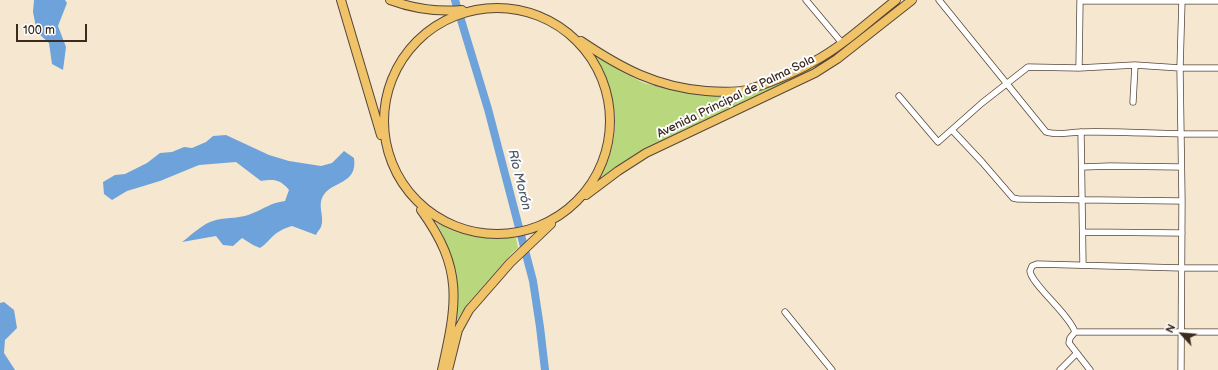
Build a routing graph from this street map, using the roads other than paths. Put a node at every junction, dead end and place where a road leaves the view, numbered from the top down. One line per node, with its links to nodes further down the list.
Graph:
1 (341, 0): 23 (highway)
2 (390, 0): 9 (highway)
3 (806, 0): 11 (street)
4 (896, 0): 11 (highway, Avenida Principal de Palma Sola)
5 (912, 0): 29 (highway, Avenida Principal de Palma Sola)
6 (939, 0): 16 (street)
7 (1182, 1): 8 (street); 13 (street); 14 (street)
8 (1218, 1)
9 (453, 13): 10 (highway); 23 (highway)
10 (563, 28): 11 (highway, Avenida Principal de Palma Sola); 29 (highway)
11 (842, 43)
12 (1135, 65): 13 (street); 14 (street); 18 (street)
13 (1079, 68): 16 (street)
14 (1180, 68): 15 (street); 22 (street)
15 (1218, 68)
16 (1007, 84): 19 (street); 20 (street)
17 (899, 96): 19 (street)
18 (1133, 102)
19 (952, 130): 27 (street)
20 (1081, 132): 22 (street); 24 (street)
21 (1218, 134): 22 (street)
22 (1182, 135): 25 (street)
23 (388, 156): 26 (highway)
24 (1082, 167): 25 (street); 27 (street)
25 (1181, 168): 28 (street)
26 (410, 196): 29 (highway); 40 (highway)
27 (1081, 200): 28 (street); 30 (street)
28 (1182, 201): 31 (street)
29 (566, 210): 41 (highway)
30 (1083, 232): 31 (street); 32 (street)
31 (1182, 233): 33 (street)
32 (1083, 265): 33 (street); 36 (street)
33 (1182, 268): 34 (street); 38 (street)
34 (1218, 268)
35 (785, 312): 42 (street)
36 (1075, 332): 38 (street); 39 (street)
37 (1218, 332): 38 (street)
38 (1181, 333): 45 (street)
39 (1077, 353): 43 (street); 44 (street)
40 (442, 370)
41 (448, 370)
42 (832, 370)
43 (1060, 370)
44 (1090, 370)
45 (1181, 370)

